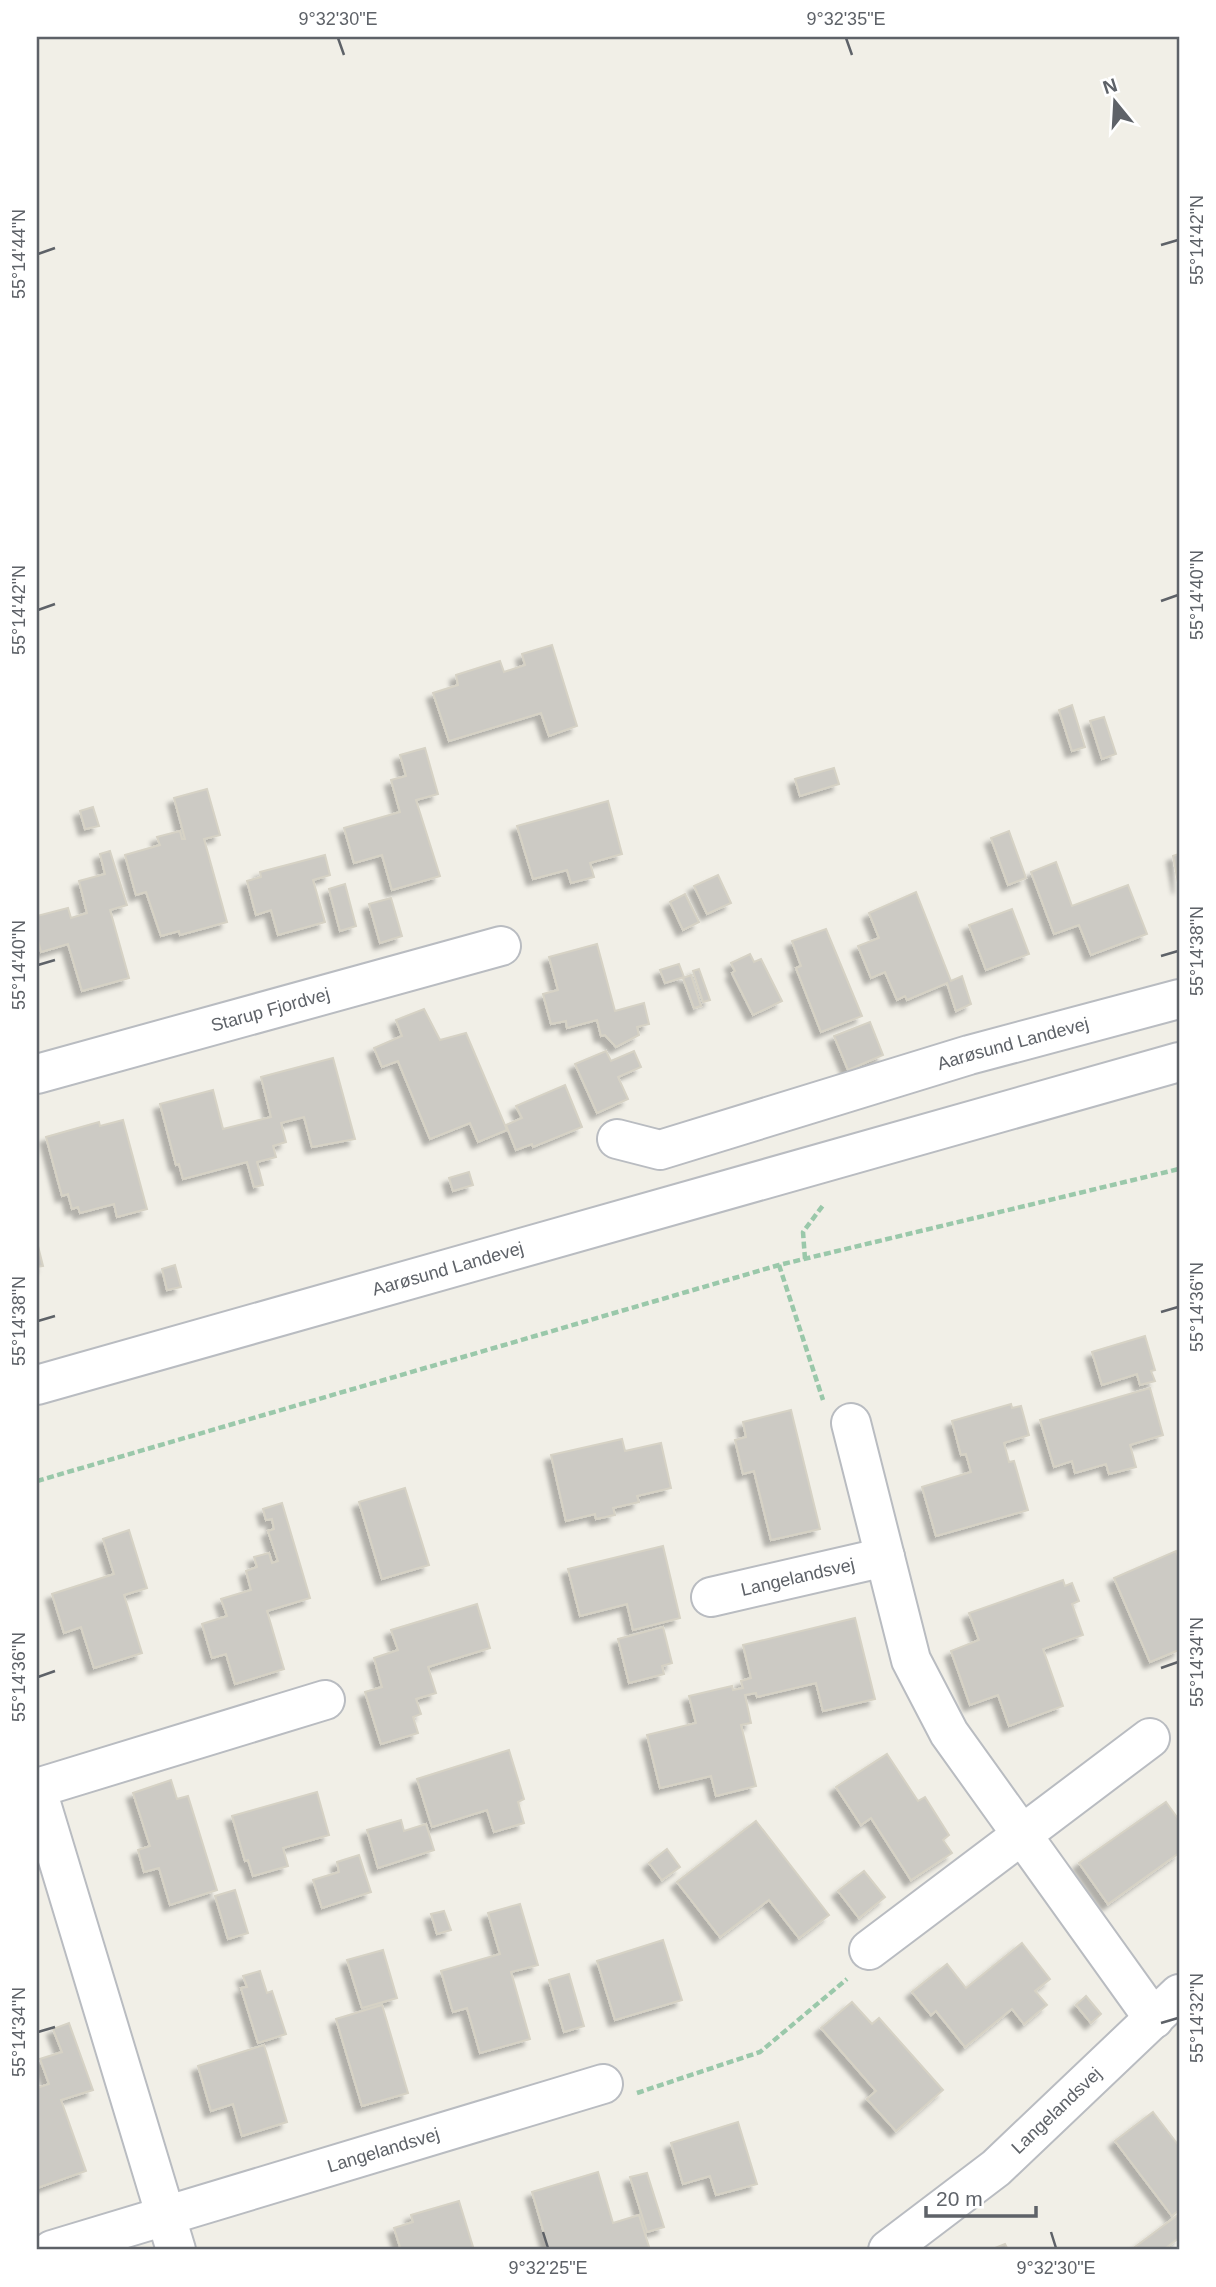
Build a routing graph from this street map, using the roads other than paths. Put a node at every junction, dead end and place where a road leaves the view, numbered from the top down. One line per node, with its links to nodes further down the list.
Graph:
1 (502, 946): 4 (street, Starup Fjordvej)
2 (1179, 999): 5 (street, Aarøsund Landevej)
3 (1179, 1062): 7 (street, Aarøsund Landevej)
4 (37, 1074)
5 (847, 1093): 6 (street, Aarøsund Landevej); 7 (street)
6 (617, 1139)
7 (858, 1153): 8 (street, Aarøsund Landevej)
8 (37, 1385)
9 (851, 1423): 10 (street, Langelandsvej)
10 (885, 1557): 11 (street, Langelandsvej); 15 (street, Langelandsvej)
11 (711, 1597)
12 (325, 1700): 14 (street)
13 (1150, 1738): 15 (street)
14 (37, 1789): 19 (street)
15 (1022, 1835): 16 (street); 17 (street, Langelandsvej)
16 (869, 1950)
17 (1167, 2006): 21 (street, Langelandsvej)
18 (603, 2084): 19 (street, Langelandsvej)
19 (171, 2233): 20 (street, Langelandsvej)
20 (52, 2250)
21 (888, 2250)

